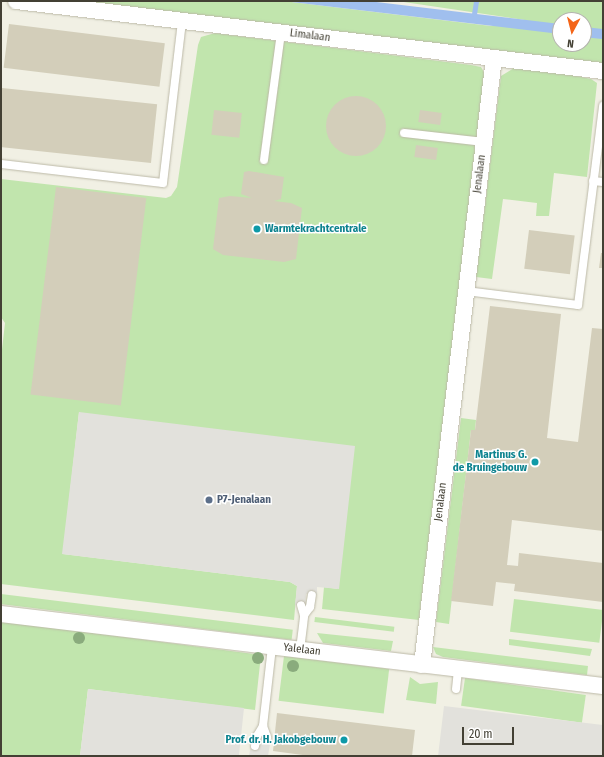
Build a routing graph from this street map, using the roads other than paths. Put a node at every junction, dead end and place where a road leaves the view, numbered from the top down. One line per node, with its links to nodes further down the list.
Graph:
1 (16, 1): 2 (street, Limalaan)
2 (182, 21): 3 (street, Limalaan); 10 (lane)
3 (281, 33): 4 (street, Limalaan); 9 (lane)
4 (494, 58): 5 (street, Limalaan); 8 (street, Jenalaan)
5 (603, 70)
6 (603, 106): 11 (lane)
7 (404, 133): 8 (lane)
8 (484, 142): 13 (street, Jenalaan)
9 (264, 160)
10 (1, 164)
11 (593, 181): 12 (lane); 13 (lane)
12 (603, 182)
13 (466, 291): 20 (street, Jenalaan)
14 (312, 595): 17 (lane)
15 (301, 605): 17 (lane)
16 (1, 614): 18 (street, Yalelaan)
17 (304, 615): 19 (lane)
18 (272, 647): 19 (street, Yalelaan); 24 (lane)
19 (300, 650): 20 (street, Yalelaan)
20 (422, 664): 21 (street, Yalelaan)
21 (458, 669): 22 (street, Yalelaan); 23 (lane)
22 (603, 686)
23 (456, 690)
24 (263, 726): 25 (lane); 26 (lane)
25 (266, 737)
26 (255, 746)

